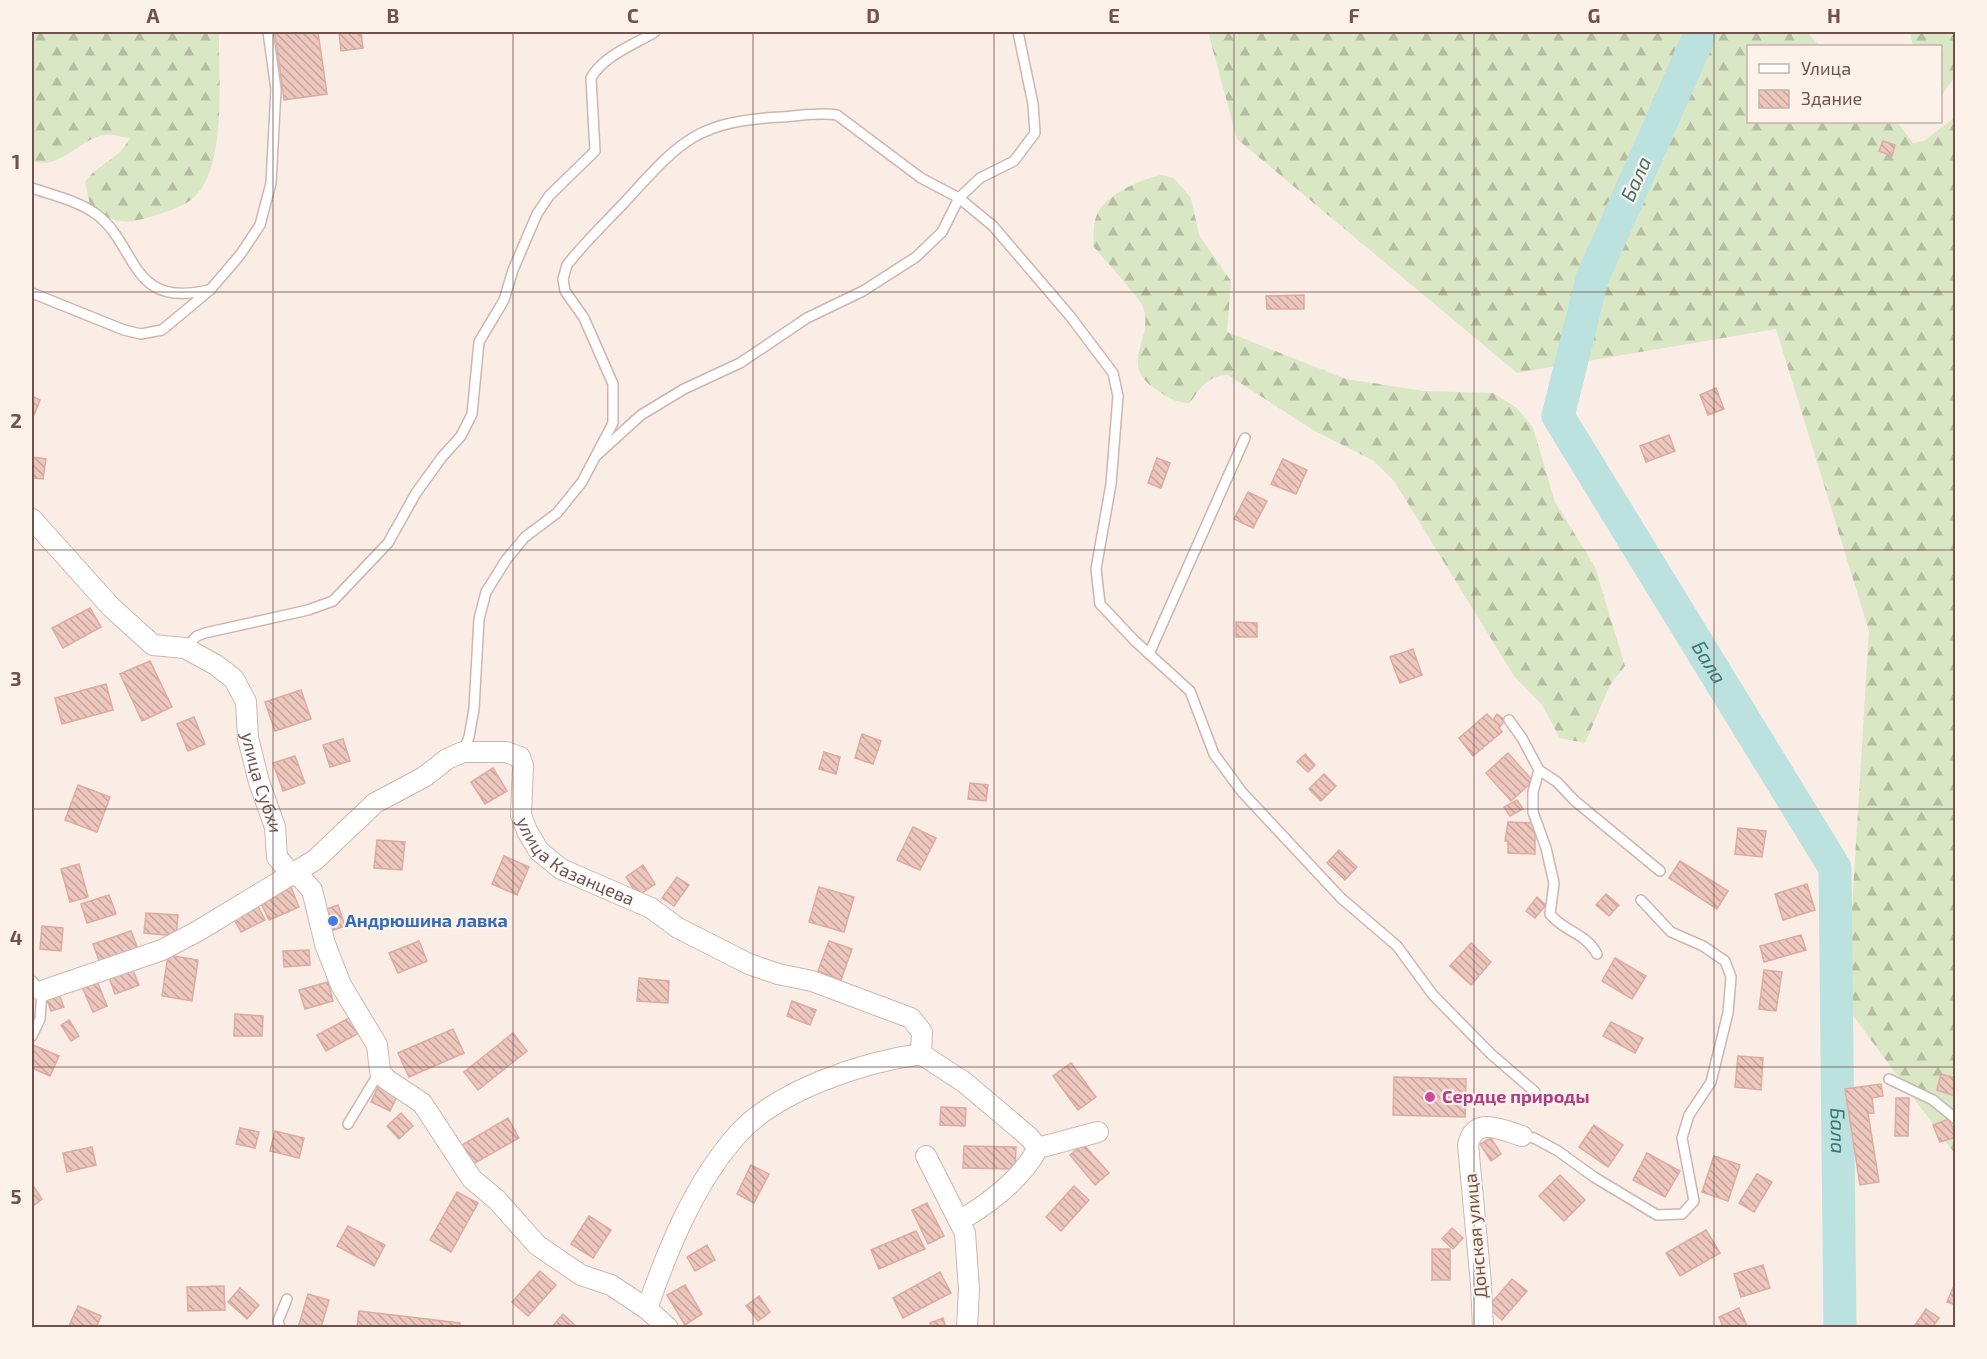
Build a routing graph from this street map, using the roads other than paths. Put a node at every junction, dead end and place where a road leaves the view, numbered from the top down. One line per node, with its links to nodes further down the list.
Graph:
1 (268, 32): 6 (lane)
2 (655, 32): 11 (lane)
3 (1018, 32): 5 (lane)
4 (32, 188): 6 (lane)
5 (959, 198): 9 (lane); 9 (lane); 12 (lane)
6 (210, 290): 7 (lane)
7 (32, 292)
8 (1245, 438): 12 (lane)
9 (591, 461): 14 (lane)
10 (32, 519): 11 (street, улица Субхи)
11 (185, 648): 17 (street, улица Субхи)
12 (1149, 654): 25 (lane)
13 (1509, 720): 15 (lane)
14 (463, 752): 17 (street, улица Казанцева); 22 (street, улица Казанцева)
15 (1539, 770): 16 (lane); 19 (lane)
16 (1660, 871)
17 (290, 873): 20 (street); 23 (street)
18 (1641, 900): 29 (lane)
19 (1597, 954)
20 (37, 986): 21 (lane)
21 (32, 1036)
22 (921, 1054): 30 (street); 34 (street)
23 (380, 1071): 27 (lane); 34 (street)
24 (1889, 1079): 26 (lane)
25 (1535, 1092)
26 (1956, 1119)
27 (348, 1124)
28 (1098, 1132): 30 (street)
29 (1522, 1136): 38 (street, Донская улица)
30 (1038, 1148): 32 (street)
31 (926, 1156): 32 (street)
32 (961, 1220): 37 (street)
33 (286, 1299): 35 (lane)
34 (647, 1309): 36 (street)
35 (280, 1328)
36 (668, 1328)
37 (967, 1328)
38 (1483, 1328)

